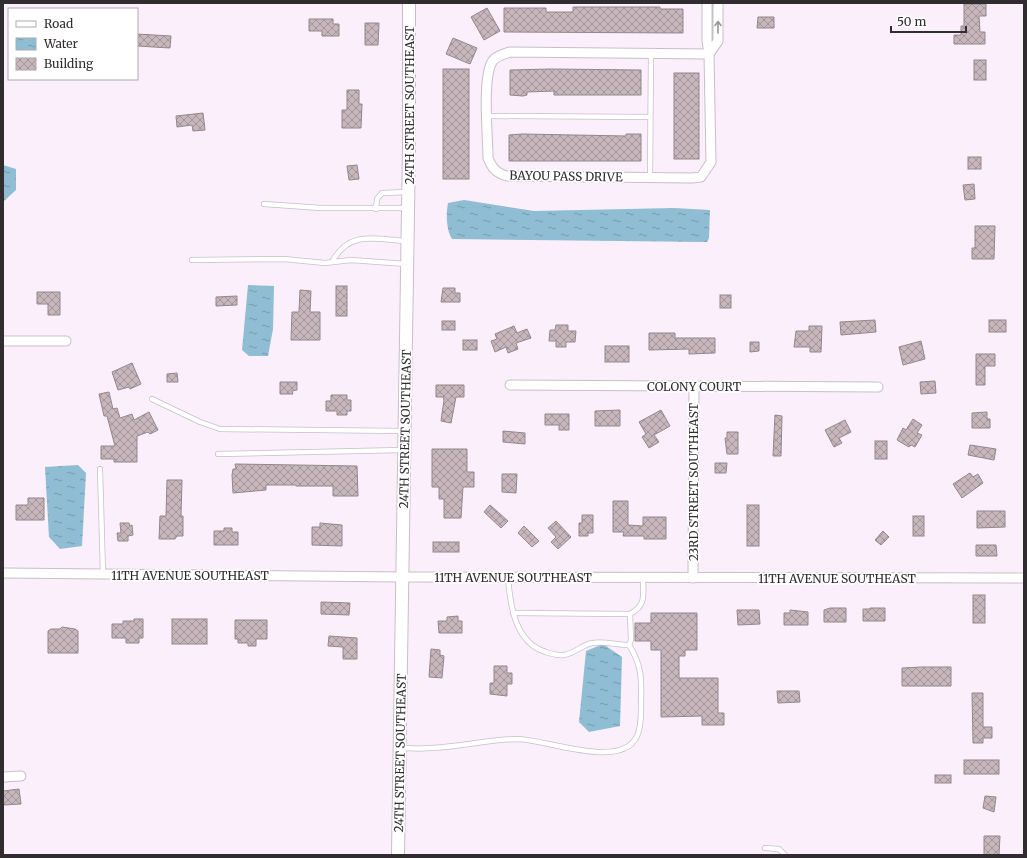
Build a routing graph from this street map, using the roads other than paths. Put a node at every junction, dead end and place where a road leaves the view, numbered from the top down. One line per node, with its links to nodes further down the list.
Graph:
1 (409, 3): 9 (street, 24TH STREET SOUTHEAST)
2 (707, 3): 5 (street, BAYOU PASS DRIVE)
3 (718, 3): 5 (street, BAYOU PASS DRIVE, one-way to 3)
4 (651, 53): 5 (street, BAYOU PASS DRIVE); 6 (street, BAYOU PASS DRIVE); 7 (lane)
5 (709, 54): 8 (street, BAYOU PASS DRIVE)
6 (488, 116): 7 (lane); 8 (street, BAYOU PASS DRIVE)
7 (650, 117): 8 (lane)
8 (650, 178)
9 (408, 192): 11 (street, 24TH STREET SOUTHEAST); 12 (lane)
10 (264, 204): 12 (lane)
11 (408, 208): 12 (lane); 13 (street, 24TH STREET SOUTHEAST)
12 (376, 209)
13 (408, 241): 15 (lane); 16 (street, 24TH STREET SOUTHEAST)
14 (192, 260): 15 (lane)
15 (332, 262): 16 (lane)
16 (407, 264): 23 (street, 24TH STREET SOUTHEAST)
17 (3, 341): 18 (street)
18 (66, 341)
19 (510, 385): 20 (street, COLONY COURT)
20 (694, 386): 21 (street, COLONY COURT); 32 (street, 23RD STREET SOUTHEAST)
21 (878, 387)
22 (152, 399): 23 (lane)
23 (405, 431): 24 (street, 24TH STREET SOUTHEAST)
24 (405, 450): 25 (lane); 29 (street, 24TH STREET SOUTHEAST)
25 (218, 454)
26 (100, 469): 28 (lane)
27 (3, 573): 28 (street, 11TH AVENUE SOUTHEAST)
28 (103, 574): 29 (street, 11TH AVENUE SOUTHEAST)
29 (403, 577): 30 (street, 11TH AVENUE SOUTHEAST); 37 (street, 24TH STREET SOUTHEAST)
30 (508, 577): 31 (street, 11TH AVENUE SOUTHEAST); 34 (lane)
31 (643, 577): 32 (street, 11TH AVENUE SOUTHEAST); 35 (lane)
32 (692, 578): 33 (street, 11TH AVENUE SOUTHEAST)
33 (1024, 578)
34 (514, 613): 35 (lane); 36 (lane)
35 (630, 614): 36 (lane)
36 (629, 646): 37 (lane)
37 (400, 748): 41 (street, 24TH STREET SOUTHEAST)
38 (21, 776): 39 (street)
39 (3, 777)
40 (765, 848): 42 (lane)
41 (398, 855)
42 (785, 855)

